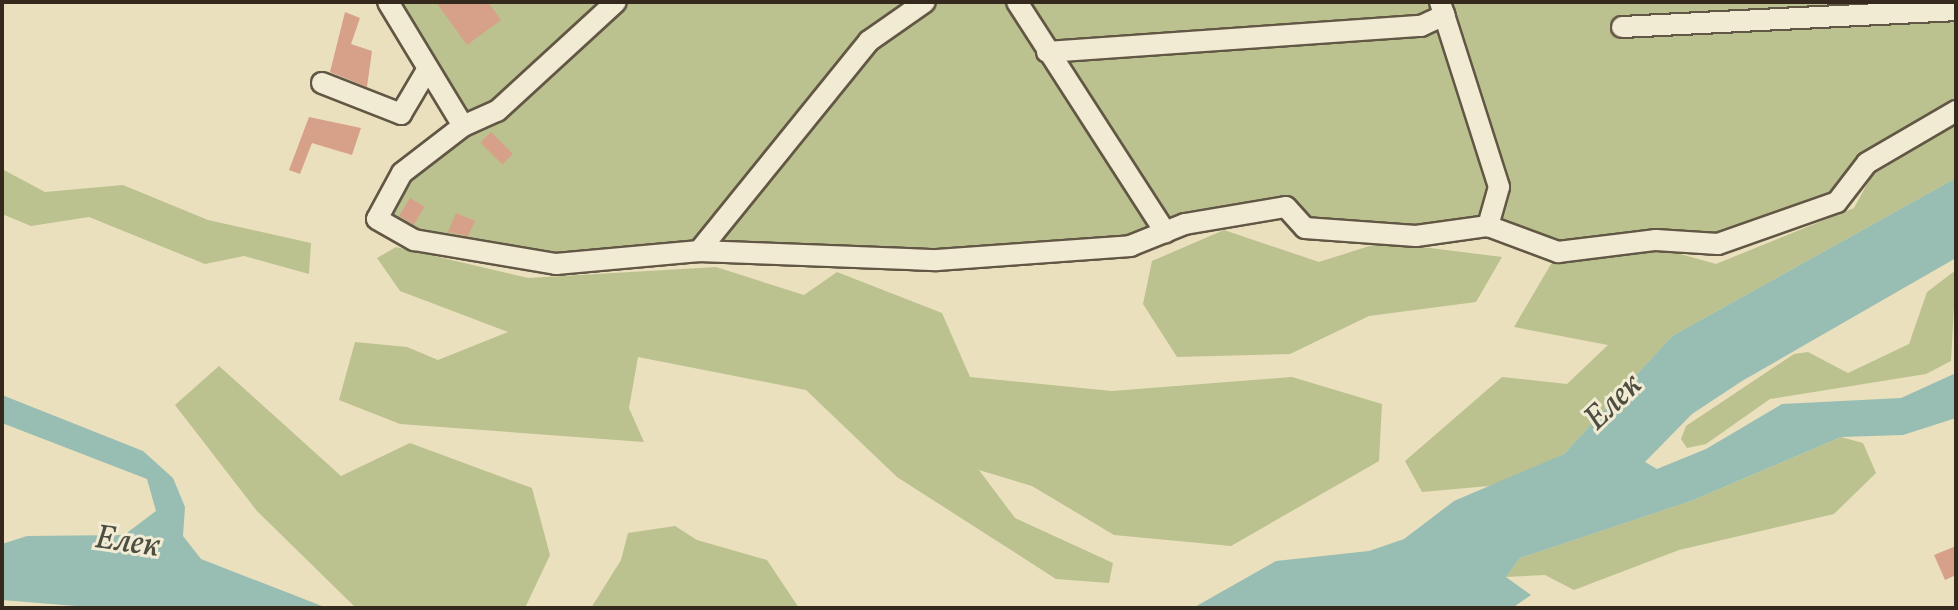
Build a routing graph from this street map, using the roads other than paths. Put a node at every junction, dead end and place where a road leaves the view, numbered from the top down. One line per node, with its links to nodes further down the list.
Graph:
1 (388, 2): 9 (lane)
2 (616, 2): 12 (lane)
3 (925, 2): 15 (lane)
4 (1017, 2): 8 (lane)
5 (1443, 9): 8 (lane); 13 (lane)
6 (1956, 10): 7 (lane)
7 (1622, 27)
8 (1047, 52): 14 (lane)
9 (427, 70): 10 (lane); 12 (lane)
10 (322, 83)
11 (1956, 111): 13 (lane)
12 (463, 126): 15 (lane)
13 (1488, 226): 14 (lane)
14 (1165, 232): 15 (lane)
15 (699, 251)

